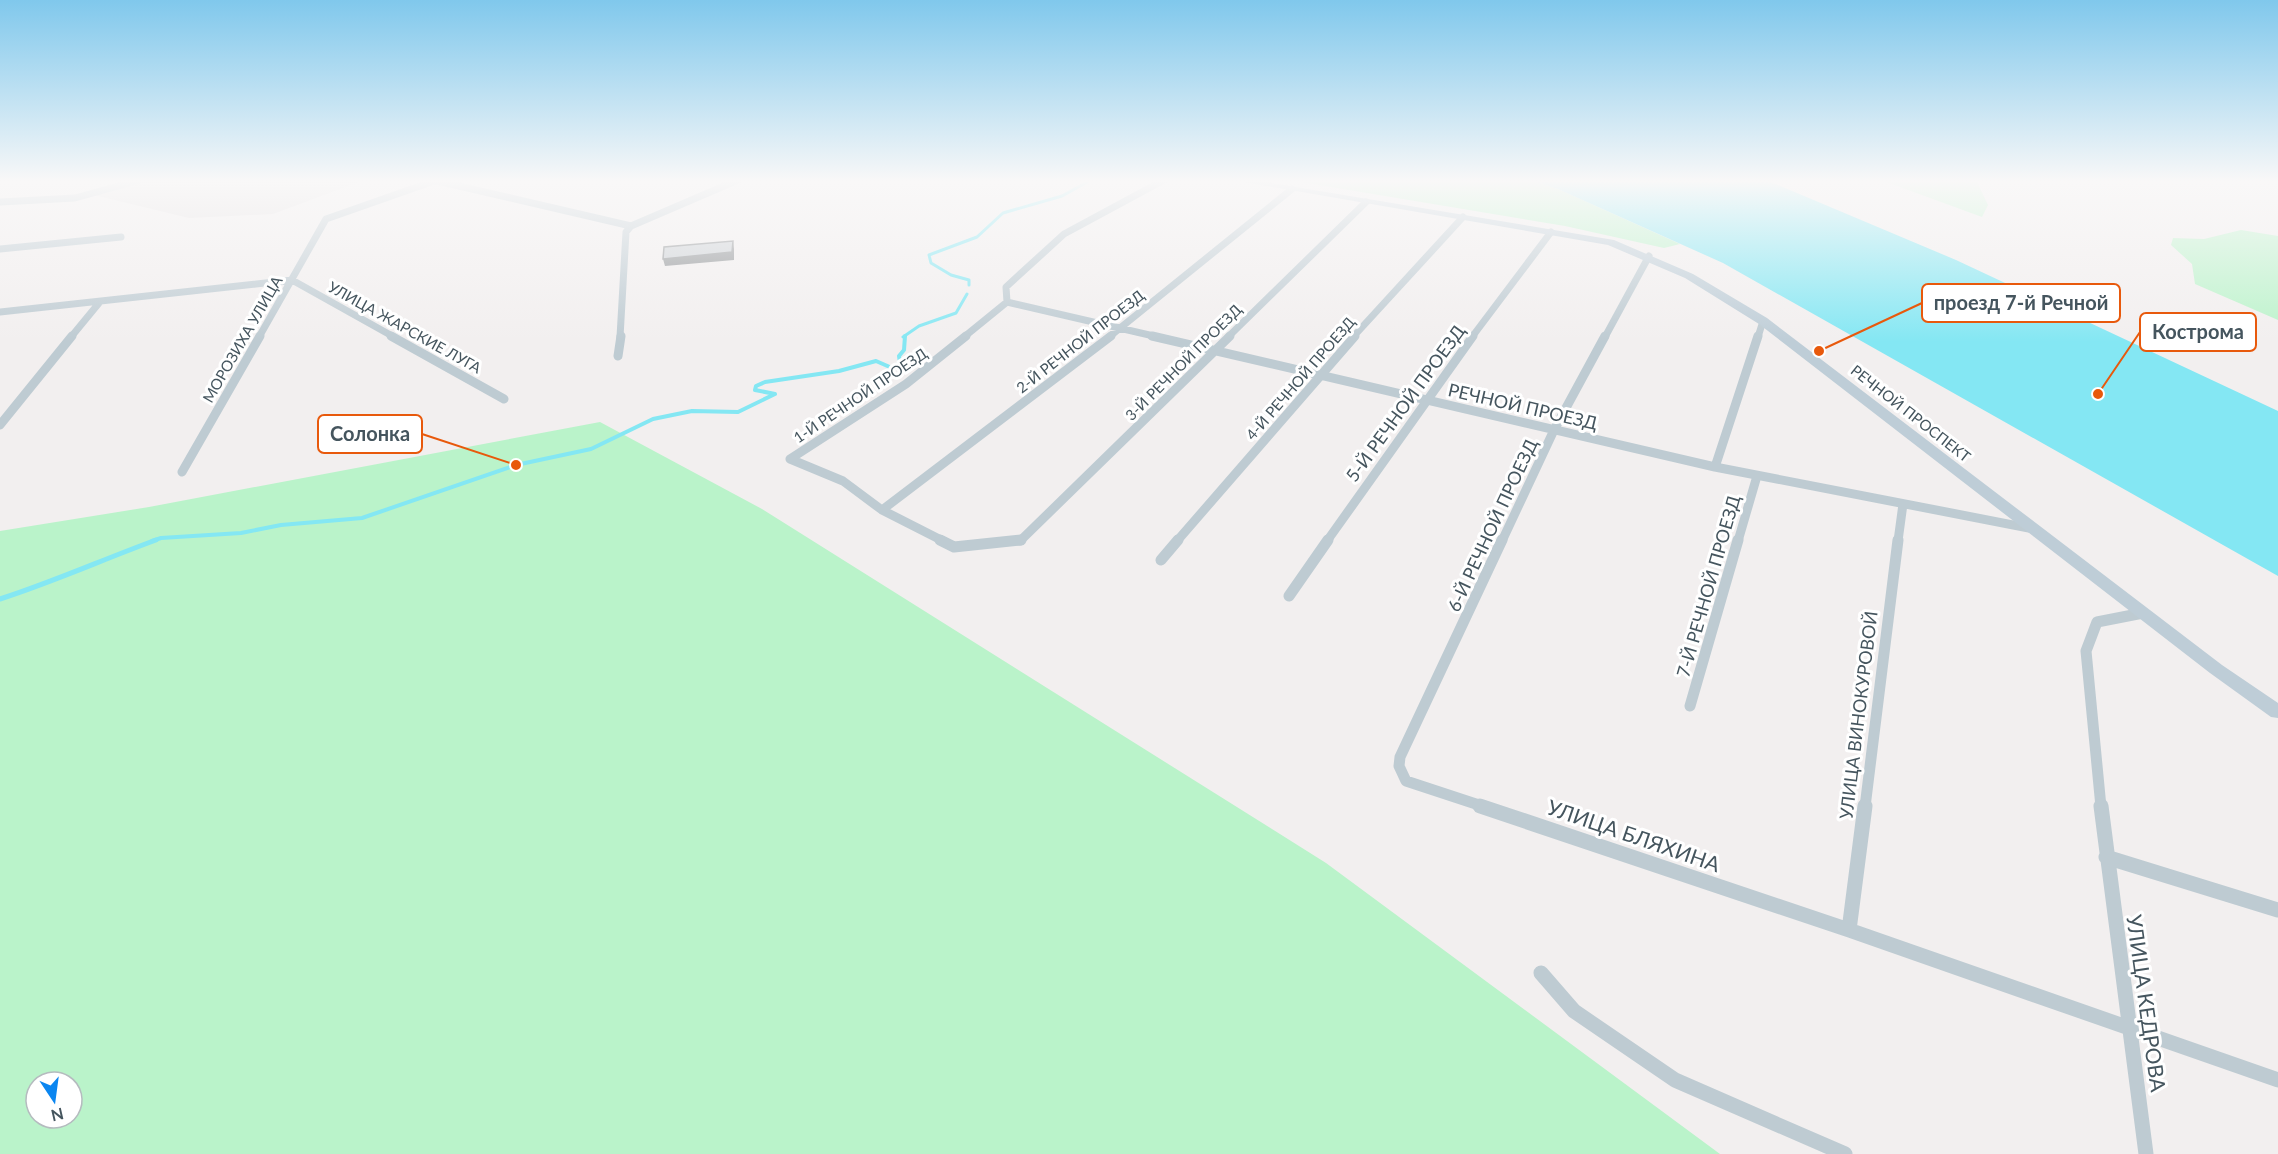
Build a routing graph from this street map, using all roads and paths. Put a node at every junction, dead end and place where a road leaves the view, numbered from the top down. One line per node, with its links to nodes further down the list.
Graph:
1 (317, 234): 12 (street, МОРОЗИХА УЛИЦА)
2 (626, 234): 19 (street)
3 (1064, 234): 13 (street, 1-Й РЕЧНОЙ ПРОЕЗД)
4 (1236, 234): 17 (street, 2-Й РЕЧНОЙ ПРОЕЗД)
5 (1333, 234): 18 (street, 3-Й РЕЧНОЙ ПРОЕЗД)
6 (1447, 234): 20 (street, 4-Й РЕЧНОЙ ПРОЕЗД)
7 (1550, 234): 22 (street, 5-Й РЕЧНОЙ ПРОЕЗД)
8 (1562, 234): 11 (street, РЕЧНОЙ ПРОСПЕКТ)
9 (122, 237): 10 (street)
10 (0, 249)
11 (1649, 256): 16 (street, РЕЧНОЙ ПРОСПЕКТ); 24 (street, 6-Й РЕЧНОЙ ПРОЕЗД)
12 (291, 280): 14 (street); 21 (street, УЛИЦА ЖАРСКИЕ ЛУГА); 26 (street, МОРОЗИХА УЛИЦА)
13 (1007, 302): 17 (street, РЕЧНОЙ ПРОЕЗД); 29 (street, 1-Й РЕЧНОЙ ПРОЕЗД)
14 (99, 303): 15 (street); 23 (street)
15 (0, 312)
16 (1763, 321): 25 (street, 7-Й РЕЧНОЙ ПРОЕЗД); 30 (street, РЕЧНОЙ ПРОСПЕКТ)
17 (1120, 328): 18 (street, РЕЧНОЙ ПРОЕЗД); 29 (street, 2-Й РЕЧНОЙ ПРОЕЗД)
18 (1214, 350): 20 (street, РЕЧНОЙ ПРОЕЗД); 29 (street, 3-Й РЕЧНОЙ ПРОЕЗД)
19 (618, 356)
20 (1319, 375): 22 (street, РЕЧНОЙ ПРОЕЗД); 31 (street, 4-Й РЕЧНОЙ ПРОЕЗД)
21 (504, 399)
22 (1425, 400): 24 (street, РЕЧНОЙ ПРОЕЗД); 32 (street, 5-Й РЕЧНОЙ ПРОЕЗД)
23 (0, 425)
24 (1554, 430): 25 (street, РЕЧНОЙ ПРОЕЗД); 36 (street, 6-Й РЕЧНОЙ ПРОЕЗД)
25 (1715, 467): 27 (street, РЕЧНОЙ ПРОЕЗД)
26 (182, 472)
27 (1757, 476): 28 (street, РЕЧНОЙ ПРОЕЗД); 34 (street, 7-Й РЕЧНОЙ ПРОЕЗД)
28 (1903, 504): 30 (street, РЕЧНОЙ ПРОЕЗД); 39 (street, УЛИЦА ВИНОКУРОВОЙ)
29 (882, 510)
30 (2034, 529): 33 (street, РЕЧНОЙ ПРОСПЕКТ)
31 (1161, 560)
32 (1289, 596)
33 (2144, 613): 35 (street, РЕЧНОЙ ПРОСПЕКТ); 37 (street, УЛИЦА КЕДРОВА)
34 (1690, 706)
35 (2278, 712)
36 (1406, 781): 39 (street, УЛИЦА БЛЯХИНА)
37 (2106, 857): 38 (street); 41 (street, УЛИЦА КЕДРОВА)
38 (2278, 910)
39 (1849, 930): 41 (street, УЛИЦА БЛЯХИНА)
40 (1541, 973): 43 (street)
41 (2128, 1029): 42 (street); 44 (street, УЛИЦА КЕДРОВА)
42 (2278, 1080)
43 (1845, 1154)
44 (2146, 1154)

